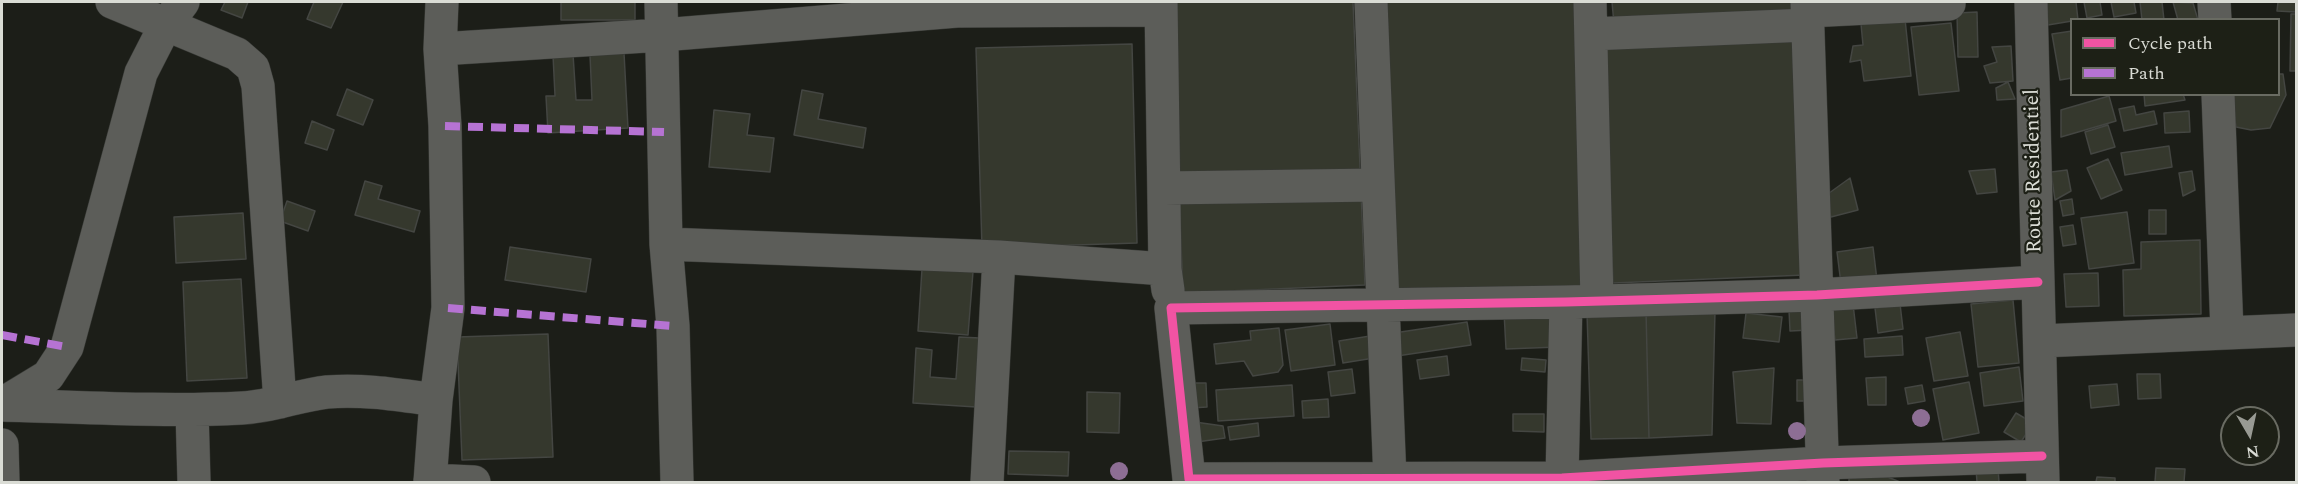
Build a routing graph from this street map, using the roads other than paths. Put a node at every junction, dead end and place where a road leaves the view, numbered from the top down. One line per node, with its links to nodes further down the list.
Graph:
1 (112, 2): 12 (street)
2 (442, 2): 16 (street)
3 (662, 2): 15 (street)
4 (1371, 2): 18 (street)
5 (1590, 2): 14 (street)
6 (2031, 2): 23 (street, Route Residentiel)
7 (2214, 2): 13 (street)
8 (1949, 4): 11 (street)
9 (956, 6): 10 (street); 15 (street)
10 (1161, 6): 19 (street)
11 (1808, 12): 14 (street); 24 (street)
12 (174, 14): 32 (street); 33 (street)
13 (2215, 18)
14 (1591, 34): 25 (street)
15 (662, 35): 16 (street); 20 (street)
16 (440, 50): 31 (street)
17 (2218, 96): 29 (street)
18 (1376, 185): 19 (street); 26 (street)
19 (1164, 188): 22 (street)
20 (666, 244): 21 (street); 47 (street)
21 (999, 257): 22 (street); 48 (street)
22 (1165, 269): 27 (street)
23 (2038, 282): 24 (street); 30 (street, Route Residentiel)
24 (1817, 295): 25 (street); 37 (street)
25 (1582, 302): 26 (street); 39 (street)
26 (1382, 304): 27 (street); 40 (street)
27 (1171, 308): 42 (street)
28 (2296, 330): 29 (street)
29 (2228, 332): 30 (street)
30 (2041, 341): 36 (street, Route Residentiel)
31 (436, 400): 32 (street); 41 (street)
32 (280, 402): 34 (street)
33 (2, 404): 34 (street)
34 (192, 410): 45 (street)
35 (2, 445): 44 (street)
36 (2043, 469): 37 (street)
37 (1823, 473): 38 (street)
38 (1731, 476): 39 (street)
39 (1562, 478): 43 (street)
40 (1390, 480): 42 (street); 43 (street)
41 (430, 481): 46 (street)
42 (1190, 481)
43 (1464, 481)
44 (3, 483)
45 (194, 483)
46 (474, 483)
47 (677, 483)
48 (987, 483)

